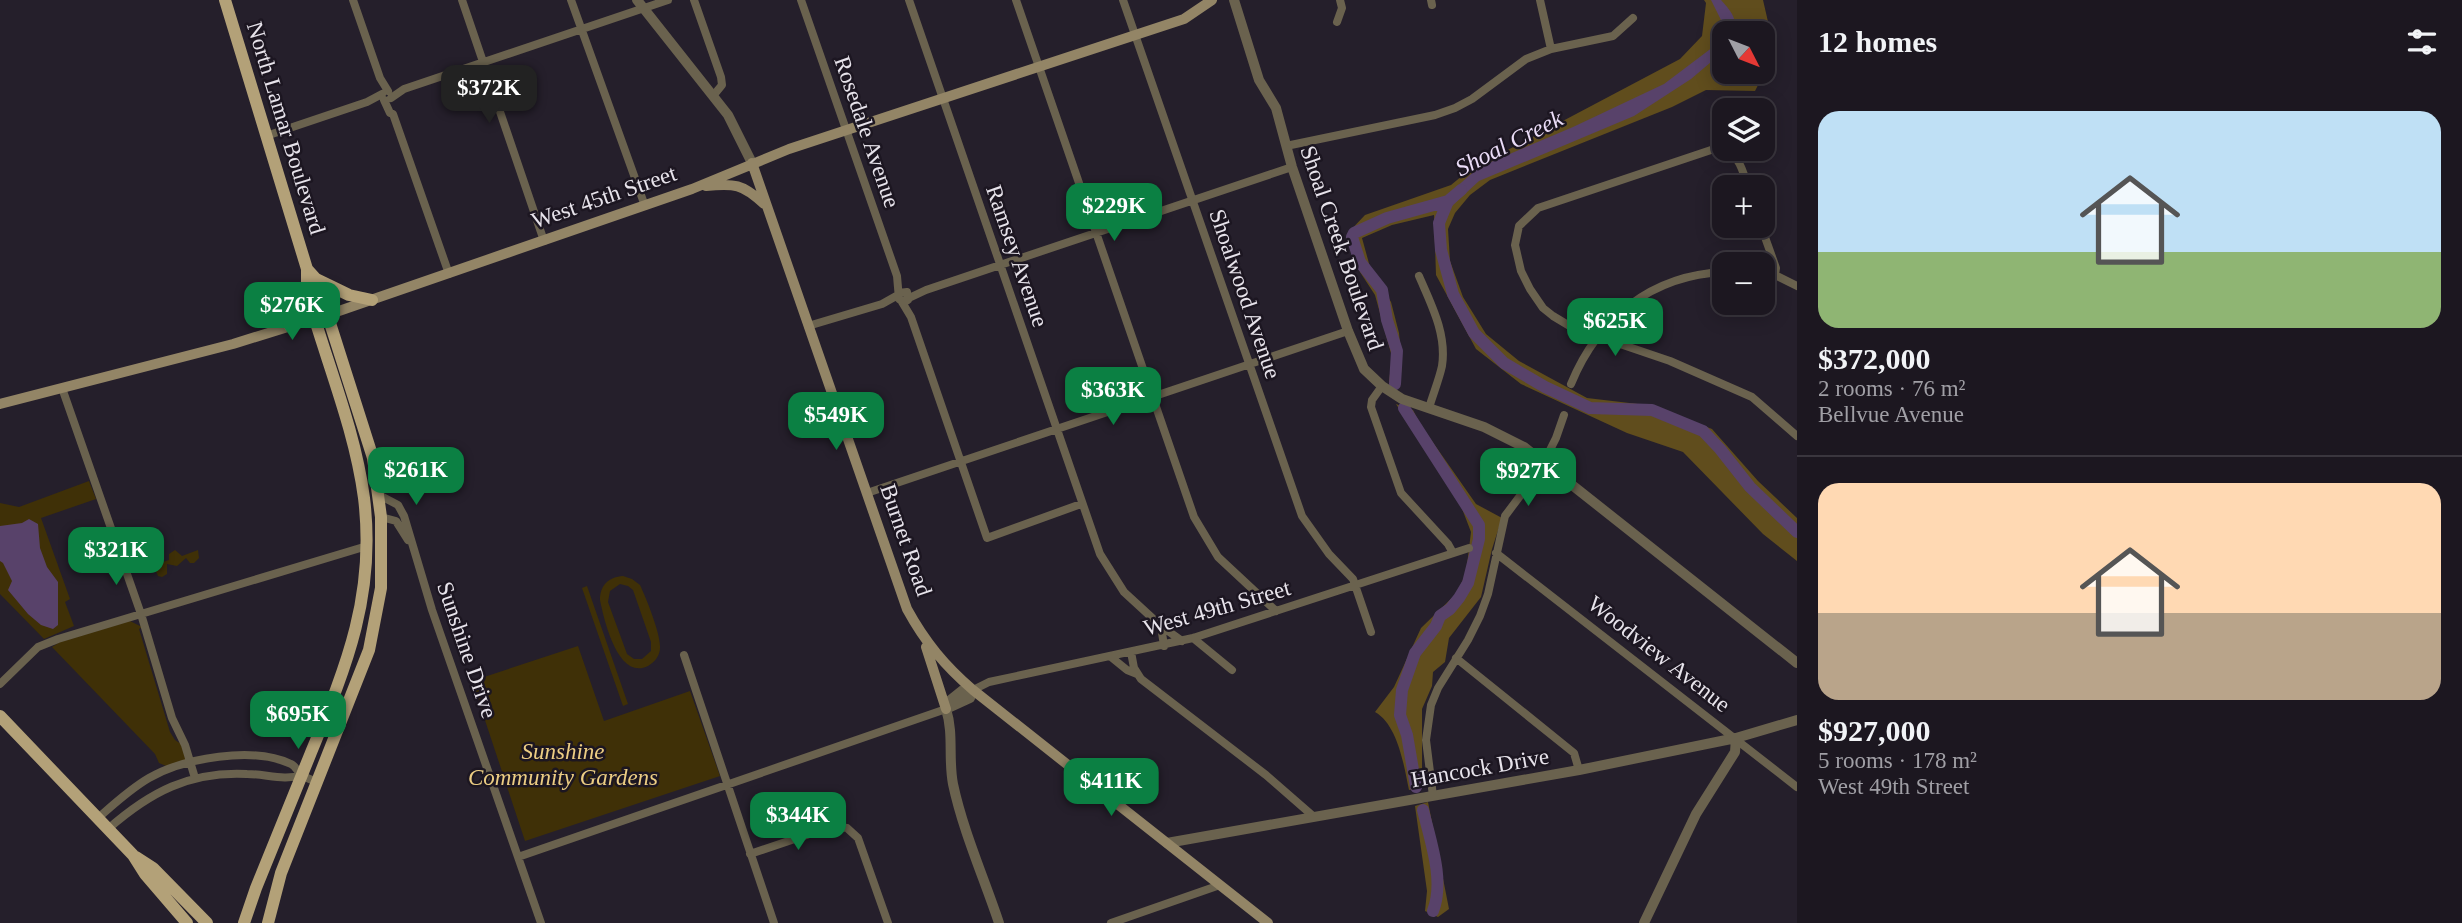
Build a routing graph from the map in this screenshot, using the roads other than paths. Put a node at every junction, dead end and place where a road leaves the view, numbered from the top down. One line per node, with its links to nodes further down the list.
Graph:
1 (225, 0): 27 (main road, North Lamar Boulevard)
2 (353, 0): 23 (street)
3 (461, 0): 21 (street)
4 (571, 0): 18 (street)
5 (668, 0): 15 (street)
6 (694, 0): 24 (street)
7 (801, 0): 26 (street, Rosedale Avenue)
8 (909, 0): 25 (street, Ramsey Avenue)
9 (1016, 0): 22 (street)
10 (1123, 0): 19 (street, Shoalwood Avenue)
11 (1212, 0): 19 (main road, West 45th Street)
12 (1234, 0): 28 (street, Shoal Creek Boulevard)
13 (1340, 0): 17 (street)
14 (1540, 0): 20 (street)
15 (640, 4): 18 (street); 24 (street, Burnet Road)
16 (1633, 18): 20 (street)
17 (1337, 22)
18 (582, 29): 21 (street); 35 (street)
19 (1135, 36): 22 (main road, West 45th Street); 33 (street, Shoalwood Avenue)
20 (1550, 50): 28 (street)
21 (483, 62): 23 (street); 37 (street)
22 (1039, 68): 25 (main road, West 45th Street); 36 (street)
23 (386, 95): 27 (street); 42 (street)
24 (713, 96): 29 (street, Burnet Road)
25 (942, 99): 26 (main road, West 45th Street); 38 (street, Ramsey Avenue)
26 (846, 131): 29 (main road, West 45th Street); 47 (street, Rosedale Avenue)
27 (266, 136): 41 (main road, North Lamar Boulevard)
28 (1286, 146): 30 (street, Shoal Creek Boulevard)
29 (752, 163): 32 (main road, West 45th Street); 34 (main road, Burnet Road)
30 (1292, 167): 33 (street); 53 (street, Shoal Creek Boulevard)
31 (1744, 175): 54 (street)
32 (696, 187): 34 (main road); 35 (main road, West 45th Street)
33 (1192, 202): 36 (street); 55 (street, Shoalwood Avenue)
34 (765, 205): 52 (main road, Burnet Road)
35 (645, 206): 37 (main road, West 45th Street)
36 (1095, 234): 38 (street); 59 (street)
37 (544, 241): 42 (main road, West 45th Street)
38 (1000, 265): 47 (street); 63 (street, Ramsey Avenue)
39 (1775, 265): 43 (street)
40 (1712, 273): 54 (street)
41 (312, 274): 46 (main road, North Lamar Boulevard); 48 (main road); 49 (main road, North Lamar Boulevard)
42 (449, 274): 48 (main road, West 45th Street)
43 (1775, 275): 45 (street)
44 (1419, 276): 61 (street)
45 (1797, 286)
46 (307, 293): 50 (main road, North Lamar Boulevard); 51 (main road)
47 (904, 297): 52 (street); 65 (street, Rosedale Avenue)
48 (372, 300): 49 (main road, West 45th Street)
49 (327, 314): 50 (main road, West 45th Street); 68 (main road, North Lamar Boulevard)
50 (314, 318): 51 (main road, West 45th Street); 69 (main road, North Lamar Boulevard)
51 (290, 326): 58 (main road, West 45th Street)
52 (808, 326): 67 (main road, Burnet Road)
53 (1348, 331): 55 (street); 57 (street, Shoal Creek Boulevard)
54 (1596, 337): 56 (street); 64 (street)
55 (1250, 366): 59 (street); 77 (street, Shoalwood Avenue)
56 (1572, 384)
57 (1382, 386): 61 (street, Shoal Creek Boulevard); 75 (street)
58 (62, 388): 60 (main road, West 45th Street); 79 (street)
59 (1153, 398): 63 (street); 78 (street)
60 (0, 404)
61 (1429, 408): 66 (street, Shoal Creek Boulevard)
62 (1564, 415): 66 (street)
63 (1056, 431): 65 (street); 70 (street, Ramsey Avenue)
64 (1797, 436)
65 (961, 461): 67 (street); 70 (street, Rosedale Avenue)
66 (1544, 461): 76 (street); 92 (street, Shoal Creek Boulevard)
67 (867, 493): 84 (main road, Burnet Road)
68 (379, 495): 71 (main road, North Lamar Boulevard); 74 (street, Sunshine Drive)
69 (364, 498): 71 (main road); 72 (main road, North Lamar Boulevard)
70 (1081, 504): 80 (street, Ramsey Avenue)
71 (381, 517): 74 (street, Sunshine Drive); 82 (main road, North Lamar Boulevard)
72 (365, 548): 79 (street); 81 (main road, North Lamar Boulevard)
73 (1469, 548): 75 (street, West 49th Street)
74 (413, 549): 118 (street, Sunshine Drive)
75 (1453, 553): 77 (street, West 49th Street)
76 (1496, 553): 91 (street); 100 (street, Woodview Avenue)
77 (1355, 586): 78 (street, West 49th Street); 83 (street, Shoalwood Avenue)
78 (1276, 611): 85 (street, West 49th Street)
79 (141, 614): 95 (street); 103 (street)
80 (1161, 626): 86 (street, Ramsey Avenue); 87 (street)
81 (357, 627): 82 (main road); 105 (main road, North Lamar Boulevard)
82 (373, 632): 107 (main road, North Lamar Boulevard)
83 (1371, 632)
84 (923, 638): 96 (main road, Burnet Road); 97 (main road)
85 (1193, 638): 86 (street, West 49th Street); 93 (street)
86 (1182, 642): 87 (street, West 49th Street)
87 (1164, 646): 88 (street, West 49th Street)
88 (1132, 652): 90 (street, West 49th Street); 94 (street)
89 (684, 655): 108 (street)
90 (1111, 657): 94 (street); 96 (street, West 49th Street)
91 (1456, 658): 104 (street); 110 (street)
92 (1797, 663)
93 (1232, 670)
94 (1137, 674): 111 (street)
95 (0, 684)
96 (973, 690): 97 (street, West 49th Street); 115 (main road, Burnet Road)
97 (946, 709): 108 (street, West 49th Street); 128 (street)
98 (0, 716): 112 (main road)
99 (1797, 720): 100 (street, Hancock Drive)
100 (1736, 738): 101 (street, Hancock Drive); 102 (street); 109 (street, Woodview Avenue)
101 (1717, 742): 102 (street); 104 (street, Hancock Drive)
102 (1731, 758): 131 (street)
103 (191, 763): 105 (street); 106 (street); 112 (street)
104 (1579, 770): 110 (street, Hancock Drive)
105 (302, 775): 106 (street); 107 (street); 113 (main road, North Lamar Boulevard)
106 (195, 778): 114 (street)
107 (317, 782): 119 (main road, North Lamar Boulevard)
108 (727, 785): 116 (street); 118 (street, West 49th Street)
109 (1797, 787)
110 (1433, 796): 111 (street, Hancock Drive)
111 (1313, 816): 115 (street, Hancock Drive)
112 (98, 818): 114 (main road)
113 (281, 826): 119 (main road); 121 (main road, North Lamar Boulevard)
114 (108, 829): 117 (main road)
115 (1167, 842): 120 (main road, Burnet Road)
116 (751, 854): 126 (street); 127 (street)
117 (133, 855): 122 (main road); 123 (main road)
118 (518, 857): 125 (street, Sunshine Drive)
119 (281, 873): 124 (main road, North Lamar Boulevard)
120 (1220, 885): 129 (street); 130 (main road, Burnet Road)
121 (243, 922)
122 (187, 923)
123 (207, 923)
124 (268, 923)
125 (541, 923)
126 (774, 923)
127 (888, 923)
128 (999, 923)
129 (1111, 923)
130 (1268, 923)
131 (1644, 923)

